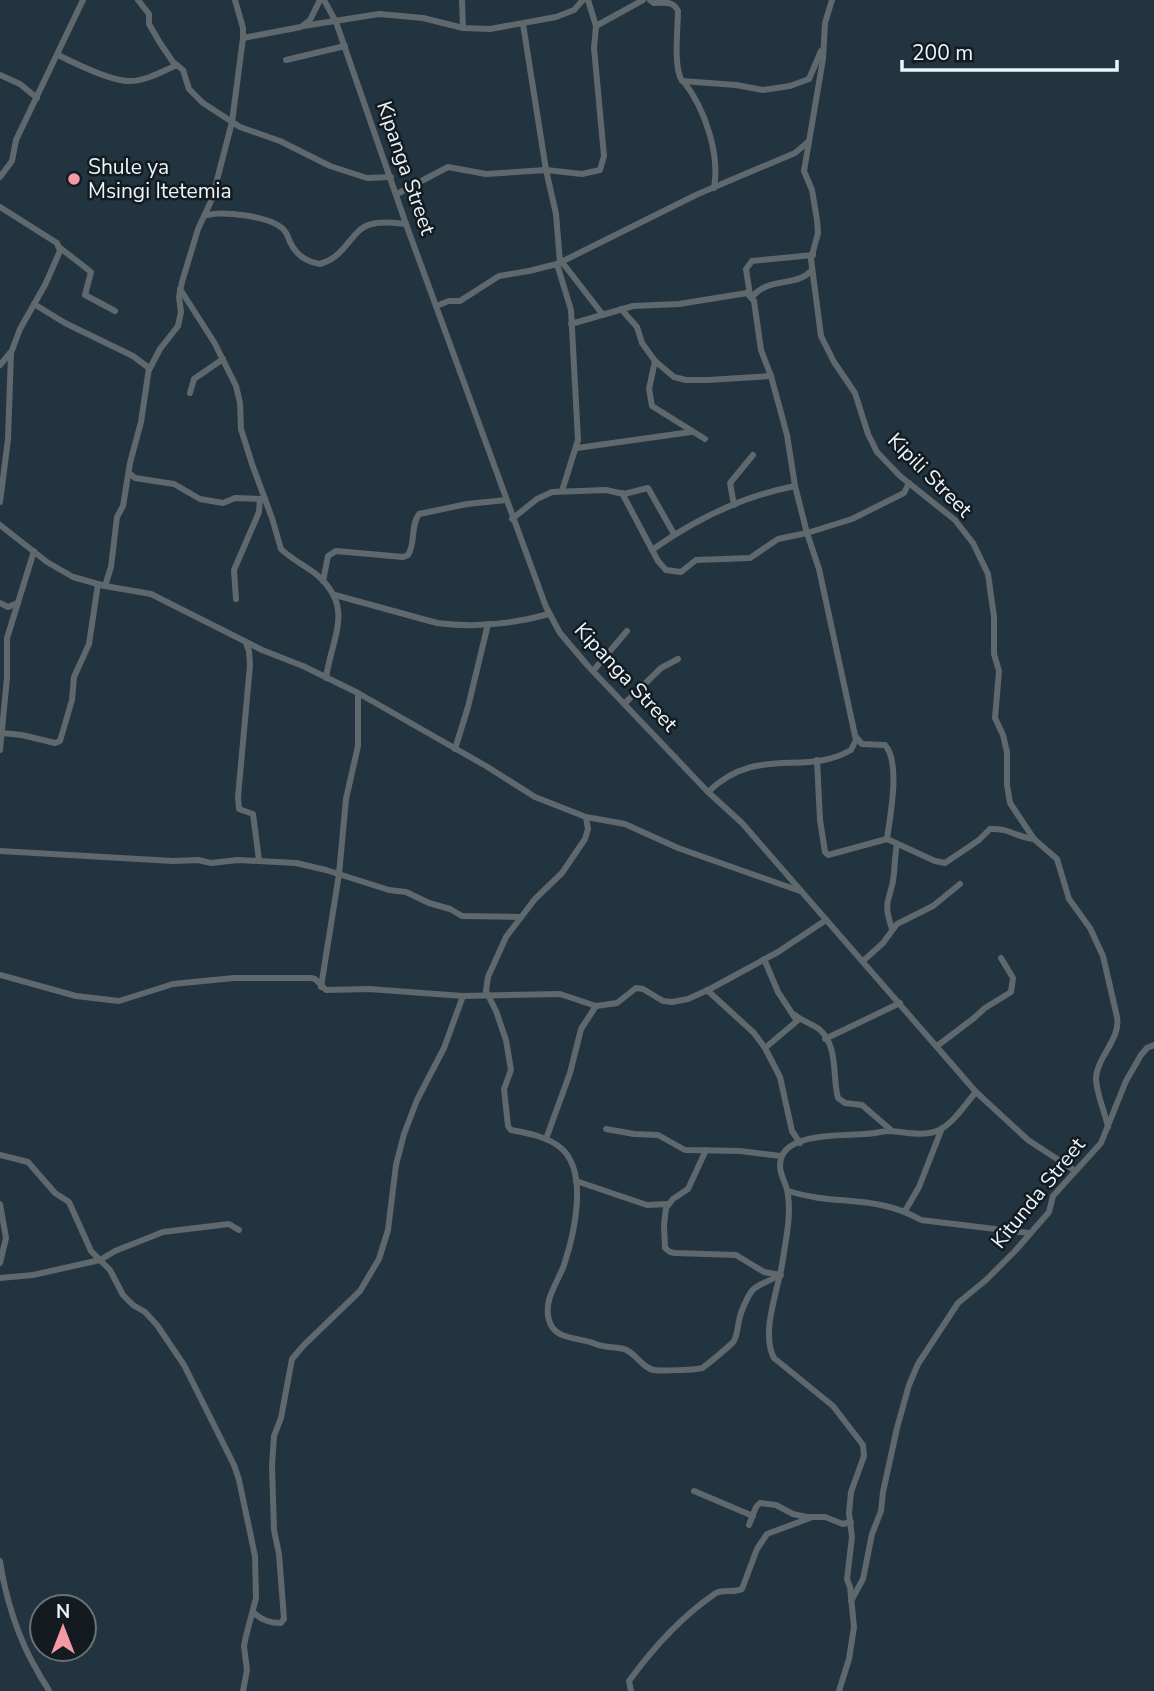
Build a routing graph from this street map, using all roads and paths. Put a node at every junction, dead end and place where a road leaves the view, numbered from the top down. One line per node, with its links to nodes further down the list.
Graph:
1 (83, 0): 18 (street)
2 (138, 0): 20 (street)
3 (235, 0): 15 (street)
4 (322, 0): 10 (street, Kipanga Street); 12 (street)
5 (462, 0): 14 (street)
6 (585, 0): 11 (street); 13 (street)
7 (643, 0): 13 (street)
8 (650, 0): 22 (street)
9 (832, 0): 16 (street, Kipili Street)
10 (336, 22): 12 (street); 14 (street); 17 (street, Kipanga Street)
11 (523, 24): 14 (street); 26 (street)
12 (303, 26): 15 (street)
13 (596, 26): 26 (street)
14 (463, 28)
15 (243, 38): 24 (street)
16 (823, 45): 22 (street); 25 (street, Kipili Street)
17 (345, 46): 19 (street); 28 (street, Kipanga Street)
18 (58, 55): 20 (street); 23 (street)
19 (286, 60)
20 (177, 65): 24 (street)
21 (0, 75): 23 (street)
22 (682, 81): 29 (street)
23 (37, 97): 27 (street)
24 (232, 122): 28 (street); 32 (street)
25 (810, 140): 29 (street); 35 (street, Kipili Street)
26 (546, 170): 30 (street); 36 (street)
27 (0, 177)
28 (391, 177): 30 (street, Kipanga Street)
29 (714, 188): 36 (street)
30 (397, 194): 33 (street, Kipanga Street)
31 (0, 207): 34 (street)
32 (207, 215): 33 (street); 38 (street)
33 (406, 224): 41 (street, Kipanga Street)
34 (60, 247): 40 (street); 43 (street)
35 (813, 254): 37 (street, Kipili Street); 39 (street)
36 (560, 262): 41 (street); 44 (street); 45 (street)
37 (812, 270): 39 (street); 60 (street, Kipili Street)
38 (180, 289): 47 (street); 50 (street)
39 (751, 296): 42 (street); 51 (street)
40 (34, 304): 46 (street); 50 (street)
41 (436, 306): 65 (street, Kipanga Street)
42 (621, 309): 44 (street); 48 (street)
43 (115, 311)
44 (603, 315): 45 (street)
45 (571, 324): 57 (street)
46 (12, 350): 49 (street); 54 (street)
47 (223, 359): 52 (street); 64 (street)
48 (655, 361): 51 (street); 55 (street)
49 (0, 365)
50 (149, 370): 59 (street)
51 (771, 376): 61 (street)
52 (190, 393)
53 (1, 411): 54 (street)
54 (9, 419): 66 (street)
55 (691, 432): 56 (street); 57 (street)
56 (705, 439)
57 (576, 448): 62 (street)
58 (753, 456): 67 (street)
59 (129, 472): 64 (street); 75 (street)
60 (909, 483): 70 (street); 97 (street, Kipili Street)
61 (795, 486): 67 (street); 70 (street)
62 (562, 491): 63 (street); 68 (street)
63 (622, 494): 71 (street); 72 (street)
64 (263, 499): 74 (street); 77 (street)
65 (506, 500): 68 (street, Kipanga Street); 74 (street)
66 (0, 502)
67 (734, 505): 71 (street)
68 (512, 519): 80 (street, Kipanga Street)
69 (0, 525): 73 (street)
70 (807, 533): 72 (street); 89 (street)
71 (674, 534): 72 (street)
72 (652, 550)
73 (34, 551): 75 (street); 79 (street)
74 (323, 581): 76 (street)
75 (101, 585): 83 (street); 90 (street)
76 (334, 595): 81 (street); 86 (street)
77 (236, 599)
78 (0, 603): 79 (street)
79 (18, 603): 90 (street)
80 (549, 614): 81 (street); 85 (street, Kipanga Street)
81 (488, 624): 91 (street)
82 (627, 631): 85 (street)
83 (245, 642): 86 (street); 100 (street)
84 (678, 660): 88 (street)
85 (593, 671): 88 (street, Kipanga Street)
86 (326, 677): 87 (street)
87 (358, 693): 91 (street); 101 (street)
88 (624, 704): 94 (street, Kipanga Street)
89 (856, 737): 93 (street); 96 (street)
90 (2, 739): 92 (street)
91 (455, 749): 95 (street)
92 (0, 750)
93 (817, 760): 94 (street); 96 (street)
94 (708, 792): 103 (street, Kipanga Street)
95 (586, 817): 103 (street); 104 (street)
96 (887, 839): 98 (street)
97 (1034, 839): 98 (street); 123 (street, Kipili Street)
98 (898, 844): 106 (street)
99 (0, 851): 100 (street)
100 (259, 860): 101 (street)
101 (339, 874): 104 (street); 111 (street)
102 (960, 884): 106 (street)
103 (803, 892): 105 (street, Kipanga Street)
104 (521, 918): 114 (street)
105 (826, 920): 108 (street); 109 (street, Kipanga Street)
106 (892, 929): 109 (street)
107 (1001, 958): 120 (street)
108 (764, 959): 112 (street); 117 (street)
109 (863, 961): 115 (street, Kipanga Street)
110 (0, 975): 111 (street)
111 (321, 987): 113 (street)
112 (707, 990): 116 (street); 121 (street)
113 (463, 996): 114 (street); 151 (street)
114 (488, 996): 116 (street); 127 (street)
115 (900, 1003): 118 (street); 120 (street, Kipanga Street)
116 (596, 1006): 127 (street)
117 (795, 1016): 118 (street); 121 (street)
118 (825, 1040): 126 (street)
119 (1154, 1045): 123 (street, Kitunda Street)
120 (937, 1046): 122 (street, Kipanga Street)
121 (765, 1048): 128 (street)
122 (976, 1092): 124 (street); 132 (street, Kipanga Street)
123 (1108, 1126): 132 (street, Kitunda Street)
124 (942, 1128): 126 (street); 137 (street)
125 (606, 1129): 129 (street)
126 (892, 1131): 128 (street)
127 (545, 1139): 133 (street)
128 (800, 1143): 131 (street)
129 (706, 1150): 131 (street); 135 (street)
130 (0, 1155): 140 (street)
131 (781, 1156): 134 (street)
132 (1074, 1170): 139 (street, Kitunda Street)
133 (576, 1181): 135 (street); 142 (street)
134 (788, 1191): 137 (street); 142 (street)
135 (668, 1203): 142 (street)
136 (0, 1204): 141 (street)
137 (905, 1211): 139 (street)
138 (239, 1230): 140 (street)
139 (1029, 1233): 150 (street, Kitunda Street)
140 (100, 1260): 143 (street); 151 (street)
141 (0, 1262)
142 (779, 1275): 147 (street)
143 (0, 1279)
144 (694, 1491): 145 (street)
145 (752, 1516): 146 (street); 148 (street)
146 (810, 1518): 147 (street); 154 (street)
147 (851, 1522): 150 (street)
148 (749, 1525)
149 (0, 1561): 152 (street)
150 (851, 1601): 155 (street)
151 (253, 1612): 153 (street)
152 (49, 1691)
153 (243, 1691)
154 (631, 1691)
155 (839, 1691)

